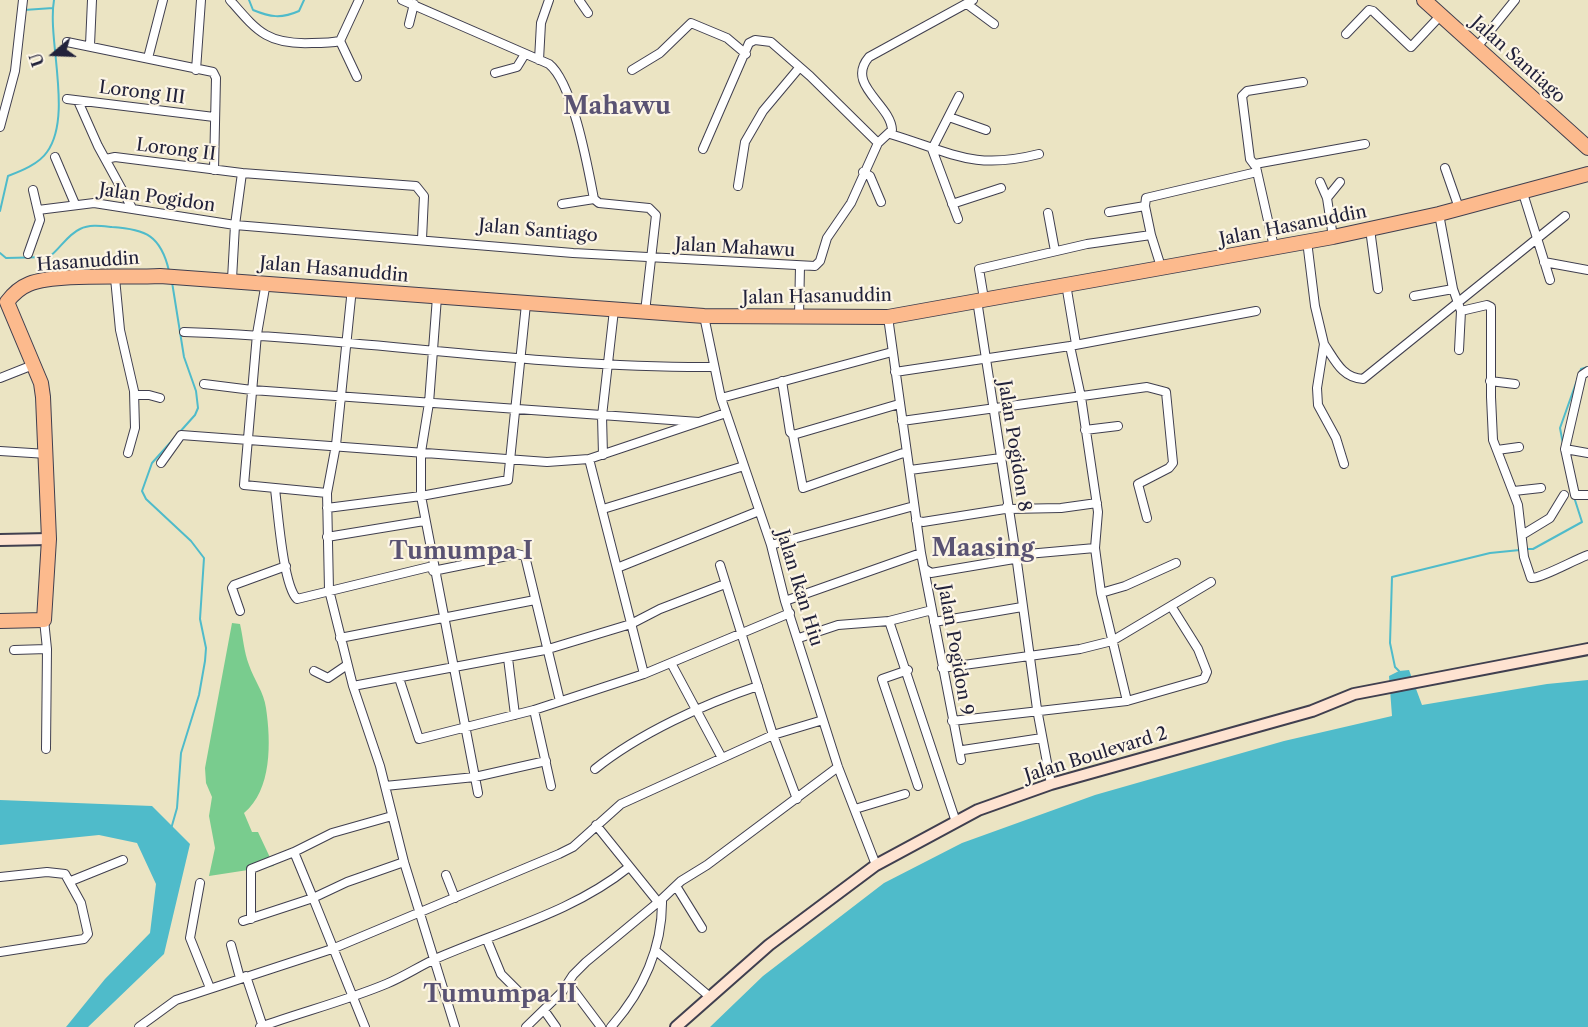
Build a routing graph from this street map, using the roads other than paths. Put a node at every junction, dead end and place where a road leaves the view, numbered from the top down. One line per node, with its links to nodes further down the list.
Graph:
1 (92, 0): 21 (street)
2 (163, 0): 25 (street)
3 (201, 0): 28 (street)
4 (230, 0): 19 (street)
5 (358, 0): 19 (street)
6 (402, 0): 12 (street, Jalan Santiago)
7 (549, 0): 26 (street)
8 (579, 0): 14 (street)
9 (1424, 0): 15 (highway, Jalan Santiago)
10 (1515, 0): 22 (street)
11 (970, 2): 17 (street); 40 (street)
12 (417, 4): 16 (street); 23 (street, Jalan Santiago)
13 (23, 7): 38 (street)
14 (588, 13)
15 (1441, 15): 18 (street); 22 (highway, Jalan Santiago)
16 (409, 24)
17 (994, 24)
18 (1346, 34)
19 (340, 41): 31 (street)
20 (67, 42): 21 (street)
21 (90, 45): 25 (street)
22 (1477, 47): 43 (highway, Jalan Santiago)
23 (525, 54): 26 (street, Jalan Santiago); 30 (street)
24 (746, 54): 27 (street); 29 (street); 44 (street)
25 (148, 58): 28 (street)
26 (539, 60): 62 (street, Jalan Santiago)
27 (799, 68): 41 (street); 57 (street)
28 (196, 70): 36 (street, Jalan Pogidon)
29 (632, 70)
30 (495, 73)
31 (357, 76)
32 (1303, 82): 49 (street)
33 (959, 96): 37 (street)
34 (67, 99): 35 (street, Lorong III)
35 (78, 101): 36 (street, Lorong III); 48 (street)
36 (214, 117): 51 (street, Jalan Pogidon)
37 (949, 117): 39 (street); 45 (street)
38 (0, 127)
39 (986, 130)
40 (891, 134): 41 (street, Jalan Mahawu); 45 (street)
41 (878, 143): 52 (street, Jalan Mahawu)
42 (1365, 144): 49 (street)
43 (1588, 148)
44 (703, 149)
45 (932, 149): 46 (street); 66 (street)
46 (1039, 154)
47 (55, 157): 64 (street)
48 (106, 159): 51 (street, Lorong II); 68 (street)
49 (1256, 168): 67 (street); 82 (street)
50 (1445, 168): 69 (street)
51 (214, 170): 53 (street, Lorong II)
52 (863, 172): 63 (street); 87 (street, Jalan Mahawu)
53 (242, 173): 76 (street); 80 (street, Lorong II)
54 (1588, 174): 60 (highway, Jalan Hasanuddin)
55 (1320, 182): 61 (street)
56 (1340, 182): 61 (street)
57 (738, 186)
58 (1001, 188): 66 (street)
59 (33, 190): 70 (street)
60 (1522, 190): 69 (highway, Jalan Hasanuddin); 86 (street)
61 (1328, 198): 79 (street)
62 (594, 199): 65 (street, Jalan Santiago); 85 (street, Jalan Santiago)
63 (881, 202)
64 (75, 204): 68 (street, Jalan Pogidon); 70 (street, Jalan Pogidon)
65 (562, 204)
66 (952, 204): 75 (street)
67 (1145, 206): 71 (street); 78 (street)
68 (132, 208): 76 (street, Jalan Pogidon)
69 (1459, 208): 73 (highway, Jalan Hasanuddin)
70 (38, 210): 84 (street)
71 (1109, 212)
72 (1048, 213): 83 (street)
73 (1439, 214): 77 (highway, Jalan Hasanuddin); 98 (street)
74 (1565, 216): 114 (street)
75 (958, 219)
76 (235, 225): 80 (street, Jalan Pogidon); 92 (street, Jalan Pogidon)
77 (1370, 229): 79 (highway, Jalan Hasanuddin); 97 (street)
78 (1151, 235): 83 (street); 88 (street)
79 (1333, 237): 81 (highway, Jalan Hasanuddin)
80 (422, 239): 85 (street, Jalan Santiago)
81 (1307, 241): 82 (highway, Jalan Hasanuddin); 114 (street)
82 (1274, 247): 88 (highway, Jalan Hasanuddin)
83 (1055, 251): 102 (street, Jalan Pogidon 8)
84 (28, 254)
85 (652, 258): 87 (street, Jalan Mahawu); 107 (street, Jalan Santiago)
86 (1544, 262): 89 (street); 93 (street)
87 (800, 266): 109 (street)
88 (1162, 270): 95 (highway, Jalan Hasanuddin)
89 (1588, 270)
90 (177, 277): 91 (highway, Hasanuddin); 92 (highway, Jalan Hasanuddin)
91 (115, 278): 101 (highway, Hasanuddin); 132 (street)
92 (232, 279): 94 (highway, Jalan Hasanuddin)
93 (1550, 280)
94 (266, 282): 96 (highway, Jalan Hasanuddin); 112 (street)
95 (1066, 285): 102 (highway, Jalan Hasanuddin); 115 (street)
96 (352, 288): 100 (highway, Jalan Hasanuddin); 113 (street)
97 (1378, 289)
98 (1453, 289): 99 (street); 106 (street)
99 (1414, 296)
100 (437, 297): 103 (highway, Jalan Hasanuddin); 117 (street)
101 (4, 299): 122 (highway)
102 (980, 300): 110 (highway, Jalan Hasanuddin); 120 (street, Jalan Pogidon 8)
103 (526, 304): 104 (highway, Jalan Hasanuddin); 119 (street)
104 (614, 310): 107 (highway, Jalan Hasanuddin); 121 (street)
105 (1256, 311): 115 (street)
106 (1461, 311): 116 (street); 128 (street)
107 (645, 312): 108 (highway, Jalan Hasanuddin)
108 (704, 316): 109 (highway, Jalan Hasanuddin); 123 (street, Jalan Ikan Hiu)
109 (799, 316): 110 (highway, Jalan Hasanuddin)
110 (888, 317): 118 (street, Jalan Pogidon 9)
111 (184, 332): 112 (street)
112 (257, 334): 113 (street); 131 (street)
113 (345, 344): 117 (street); 133 (street)
114 (1324, 344): 164 (street)
115 (1073, 345): 120 (street); 134 (street)
116 (1459, 350)
117 (433, 351): 119 (street); 137 (street)
118 (892, 352): 125 (street, Jalan Pogidon 9); 127 (street)
119 (521, 358): 121 (street); 139 (street)
120 (986, 359): 125 (street); 140 (street, Jalan Pogidon 8)
121 (609, 364): 123 (street); 142 (street)
122 (33, 365): 126 (street); 158 (highway)
123 (713, 367): 136 (street, Jalan Ikan Hiu)
124 (1588, 371): 151 (street)
125 (895, 372): 138 (street, Jalan Pogidon 9)
126 (0, 378)
127 (782, 381): 136 (street); 147 (street)
128 (1490, 381): 130 (street); 152 (street)
129 (204, 384): 131 (street)
130 (1515, 384)
131 (252, 390): 133 (street); 148 (street)
132 (135, 396): 135 (street); 156 (street)
133 (341, 397): 137 (street); 149 (street)
134 (1081, 397): 140 (street); 146 (street); 180 (street)
135 (160, 398)
136 (721, 398): 141 (street, Jalan Ikan Hiu)
137 (429, 403): 139 (street); 154 (street)
138 (899, 404): 144 (street, Jalan Pogidon 9); 147 (street)
139 (516, 407): 142 (street); 160 (street)
140 (993, 408): 144 (street); 161 (street, Jalan Pogidon 8)
141 (726, 413): 143 (street); 165 (street, Jalan Ikan Hiu)
142 (602, 416): 143 (street); 159 (street)
143 (699, 422): 159 (street)
144 (902, 422): 155 (street, Jalan Pogidon 9)
145 (1118, 426): 146 (street)
146 (1085, 430): 174 (street)
147 (793, 435): 155 (street)
148 (246, 440): 149 (street); 163 (street); 168 (street)
149 (336, 445): 154 (street); 170 (street)
150 (1519, 447): 152 (street)
151 (1565, 449): 157 (street); 172 (street)
152 (1497, 450): 169 (street)
153 (0, 451): 158 (street)
154 (421, 452): 160 (street); 173 (street)
155 (906, 452): 166 (street, Jalan Pogidon 9)
156 (128, 453)
157 (1588, 453)
158 (47, 454): 185 (highway)
159 (603, 455): 162 (street)
160 (511, 458): 162 (street); 173 (street)
161 (1001, 458): 166 (street); 176 (street, Jalan Pogidon 8)
162 (589, 459): 178 (street)
163 (161, 463)
164 (1344, 464)
165 (744, 466): 178 (street); 179 (street, Jalan Ikan Hiu)
166 (910, 470): 175 (street, Jalan Pogidon 9)
167 (1541, 488): 169 (street)
168 (275, 489): 170 (street); 193 (street)
169 (1514, 491): 184 (street)
170 (327, 493): 177 (street)
171 (1564, 495): 184 (street)
172 (1588, 495)
173 (421, 496): 177 (street); 182 (street)
174 (1097, 502): 176 (street); 188 (street)
175 (914, 506): 181 (street, Jalan Pogidon 9); 187 (street)
176 (1008, 507): 181 (street); 190 (street, Jalan Pogidon 8)
177 (327, 508): 183 (street)
178 (603, 508): 195 (street)
179 (759, 511): 187 (street, Jalan Ikan Hiu); 195 (street)
180 (1146, 518)
181 (916, 520): 189 (street, Jalan Pogidon 9)
182 (424, 521): 183 (street); 196 (street)
183 (327, 537): 200 (street)
184 (1522, 538): 191 (street)
185 (49, 539): 186 (main road); 210 (highway)
186 (0, 540)
187 (771, 545): 203 (street, Jalan Ikan Hiu)
188 (1095, 548): 190 (street); 201 (street)
189 (921, 553): 197 (street, Jalan Pogidon 9); 203 (street)
190 (1016, 555): 197 (street); 205 (street, Jalan Pogidon 8)
191 (1588, 555)
192 (1176, 563): 201 (street)
193 (286, 566): 200 (street); 207 (street)
194 (720, 566): 199 (street)
195 (617, 568): 214 (street)
196 (433, 569): 200 (street); 202 (street); 209 (street)
197 (926, 569): 206 (street, Jalan Pogidon 9)
198 (1211, 582): 204 (street)
199 (725, 584): 214 (street); 215 (street)
200 (328, 590): 216 (street)
201 (1101, 593): 218 (street)
202 (535, 600): 209 (street); 222 (street)
203 (785, 601): 208 (street, Jalan Ikan Hiu)
204 (1172, 606): 218 (street); 235 (street)
205 (1022, 607): 213 (street); 223 (street, Jalan Pogidon 8)
206 (932, 610): 212 (street); 213 (street, Jalan Pogidon 9)
207 (240, 611)
208 (790, 613): 215 (street); 217 (street, Jalan Ikan Hiu)
209 (444, 619): 216 (street); 228 (street)
210 (44, 620): 211 (highway); 219 (street)
211 (0, 621)
212 (889, 621): 217 (street); 229 (street)
213 (933, 622): 227 (street, Jalan Pogidon 9)
214 (631, 624): 222 (street); 231 (street)
215 (742, 633): 225 (street); 234 (street)
216 (340, 638): 226 (street)
217 (799, 638): 241 (street, Jalan Ikan Hiu)
218 (1112, 641): 223 (street); 235 (street)
219 (47, 649): 221 (street); 247 (street)
220 (1588, 649): 254 (main road, Jalan Boulevard 2)
221 (14, 650)
222 (546, 650): 224 (street); 236 (street)
223 (1029, 656): 227 (street); 237 (street, Jalan Pogidon 8)
224 (508, 658): 228 (street); 240 (street)
225 (671, 663): 231 (street); 239 (street)
226 (348, 665): 230 (street); 233 (street)
227 (942, 668): 242 (street, Jalan Pogidon 9)
228 (452, 669): 232 (street); 243 (street)
229 (908, 670): 257 (street); 263 (street)
230 (314, 671)
231 (644, 674): 236 (street)
232 (399, 678): 233 (street); 243 (street)
233 (353, 686): 255 (street)
234 (758, 686): 239 (street); 244 (street)
235 (1127, 700): 237 (street)
236 (560, 701): 238 (street)
237 (1037, 709): 242 (street); 245 (street, Jalan Pogidon 8)
238 (534, 710): 240 (street); 250 (street)
239 (696, 711): 248 (street); 252 (street)
240 (515, 715): 243 (street)
241 (823, 720): 244 (street); 251 (street, Jalan Ikan Hiu)
242 (952, 721): 246 (street, Jalan Pogidon 9)
243 (466, 728): 253 (street)
244 (773, 735): 248 (street); 260 (street)
245 (1042, 738): 246 (street); 254 (street, Jalan Pogidon 8)
246 (959, 748): 249 (street, Jalan Pogidon 9)
247 (46, 749)
248 (722, 758): 264 (street)
249 (962, 760)
250 (546, 761): 253 (street); 256 (street)
251 (838, 767): 260 (street); 261 (street, Jalan Ikan Hiu)
252 (595, 769)
253 (475, 777): 255 (street); 258 (street)
254 (1051, 784): 263 (main road, Jalan Boulevard 2)
255 (385, 786): 262 (street)
256 (551, 786)
257 (918, 786)
258 (478, 793)
259 (905, 794): 261 (street)
260 (797, 799): 274 (street)
261 (855, 809): 268 (street, Jalan Ikan Hiu)
262 (392, 816): 265 (street); 267 (street)
263 (956, 822): 268 (main road, Jalan Boulevard 2)
264 (596, 825): 269 (street); 276 (street)
265 (294, 852): 275 (street); 275 (street)
266 (123, 860): 272 (street)
267 (404, 862): 275 (street); 278 (street)
268 (876, 865): 291 (main road, Jalan Boulevard 2)
269 (629, 867): 277 (street); 280 (street)
270 (446, 875): 276 (street)
271 (0, 877): 272 (street)
272 (71, 881): 284 (street)
273 (200, 883): 288 (street)
274 (676, 886): 277 (street); 279 (street)
275 (312, 898): 282 (street)
276 (455, 898): 278 (street)
277 (660, 900): 283 (street); 287 (street)
278 (420, 912): 282 (street); 285 (street)
279 (702, 928)
280 (487, 940): 285 (street); 289 (street)
281 (231, 945): 286 (street)
282 (332, 949): 286 (street); 290 (street)
283 (655, 950): 291 (street); 300 (street)
284 (0, 952)
285 (436, 959): 290 (street); 296 (street)
286 (243, 977): 288 (street); 294 (street)
287 (568, 983): 292 (street); 299 (street)
288 (210, 988): 293 (street)
289 (522, 995)
290 (352, 997): 294 (street); 295 (street)
291 (710, 997): 301 (main road, Jalan Boulevard 2)
292 (544, 1010): 297 (street); 298 (street)
293 (139, 1027)
294 (262, 1027)
295 (365, 1027)
296 (455, 1027)
297 (526, 1027)
298 (556, 1027)
299 (601, 1027)
300 (611, 1027)
301 (676, 1027)

